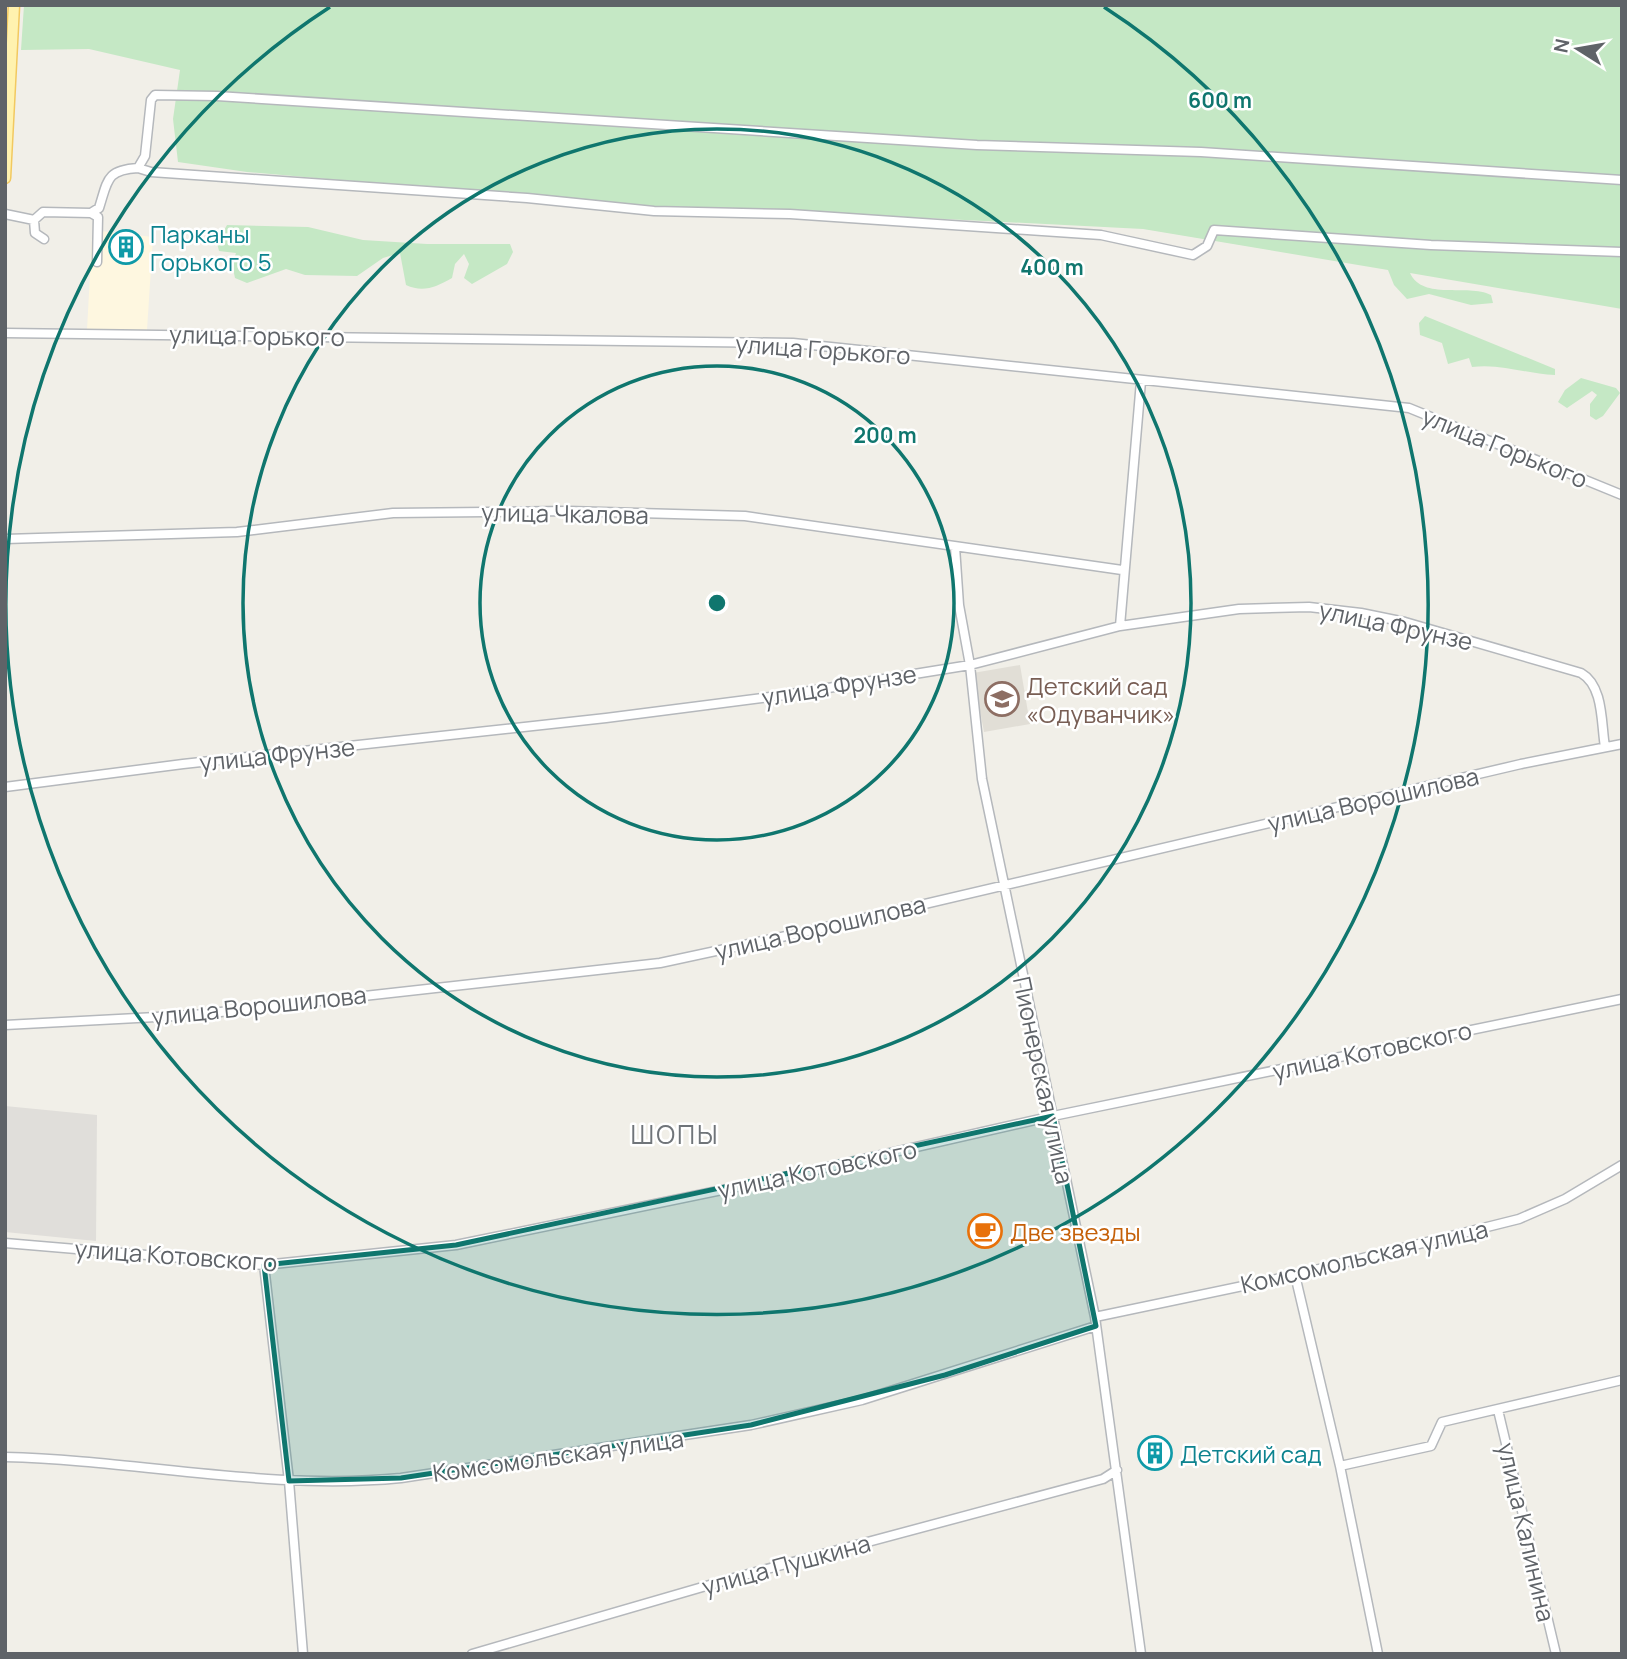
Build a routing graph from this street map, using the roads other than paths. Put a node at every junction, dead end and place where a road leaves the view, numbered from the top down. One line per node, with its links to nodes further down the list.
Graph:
1 (14, 5): 3 (main road)
2 (138, 168): 4 (street); 5 (street); 9 (street)
3 (5, 178)
4 (1622, 180)
5 (90, 213): 7 (street); 10 (street)
6 (5, 214): 7 (street)
7 (34, 220): 8 (street)
8 (44, 239)
9 (1622, 251)
10 (97, 262)
11 (5, 333): 12 (street, улица Горького)
12 (1141, 381): 13 (street, улица Горького); 16 (street)
13 (1622, 495)
14 (5, 540): 15 (street, улица Чкалова)
15 (955, 547): 16 (street, улица Чкалова); 18 (street, Пионерская улица)
16 (1122, 570): 17 (street)
17 (1120, 626): 18 (street, улица Фрунзе); 20 (street, улица Фрунзе)
18 (970, 664): 21 (street, улица Фрунзе); 22 (street, Пионерская улица)
19 (1622, 744): 20 (street, улица Ворошилова)
20 (1605, 747): 22 (street, улица Ворошилова)
21 (5, 787)
22 (1003, 884): 24 (street, улица Ворошилова); 25 (street, Пионерская улица)
23 (1622, 999): 25 (street, улица Котовского)
24 (5, 1025)
25 (1053, 1116): 28 (street, улица Котовского); 30 (street, Пионерская улица)
26 (1622, 1165): 29 (street, Комсомольская улица)
27 (5, 1243): 28 (street, улица Котовского)
28 (264, 1265): 37 (street)
29 (1294, 1275): 30 (street, Комсомольская улица); 34 (street)
30 (1096, 1321): 35 (street, Пионерская улица); 37 (street, Комсомольская улица)
31 (1622, 1380): 32 (street)
32 (1498, 1409): 34 (street); 43 (street, улица Калинина)
33 (5, 1457): 37 (street, Комсомольская улица)
34 (1340, 1466): 42 (street)
35 (1116, 1470): 36 (street, улица Пушкина); 38 (street, Пионерская улица)
36 (1103, 1479): 38 (street); 40 (street, улица Пушкина)
37 (289, 1481): 39 (street)
38 (1119, 1489): 41 (street, Пионерская улица)
39 (303, 1654)
40 (472, 1654)
41 (1141, 1654)
42 (1378, 1654)
43 (1556, 1654)

